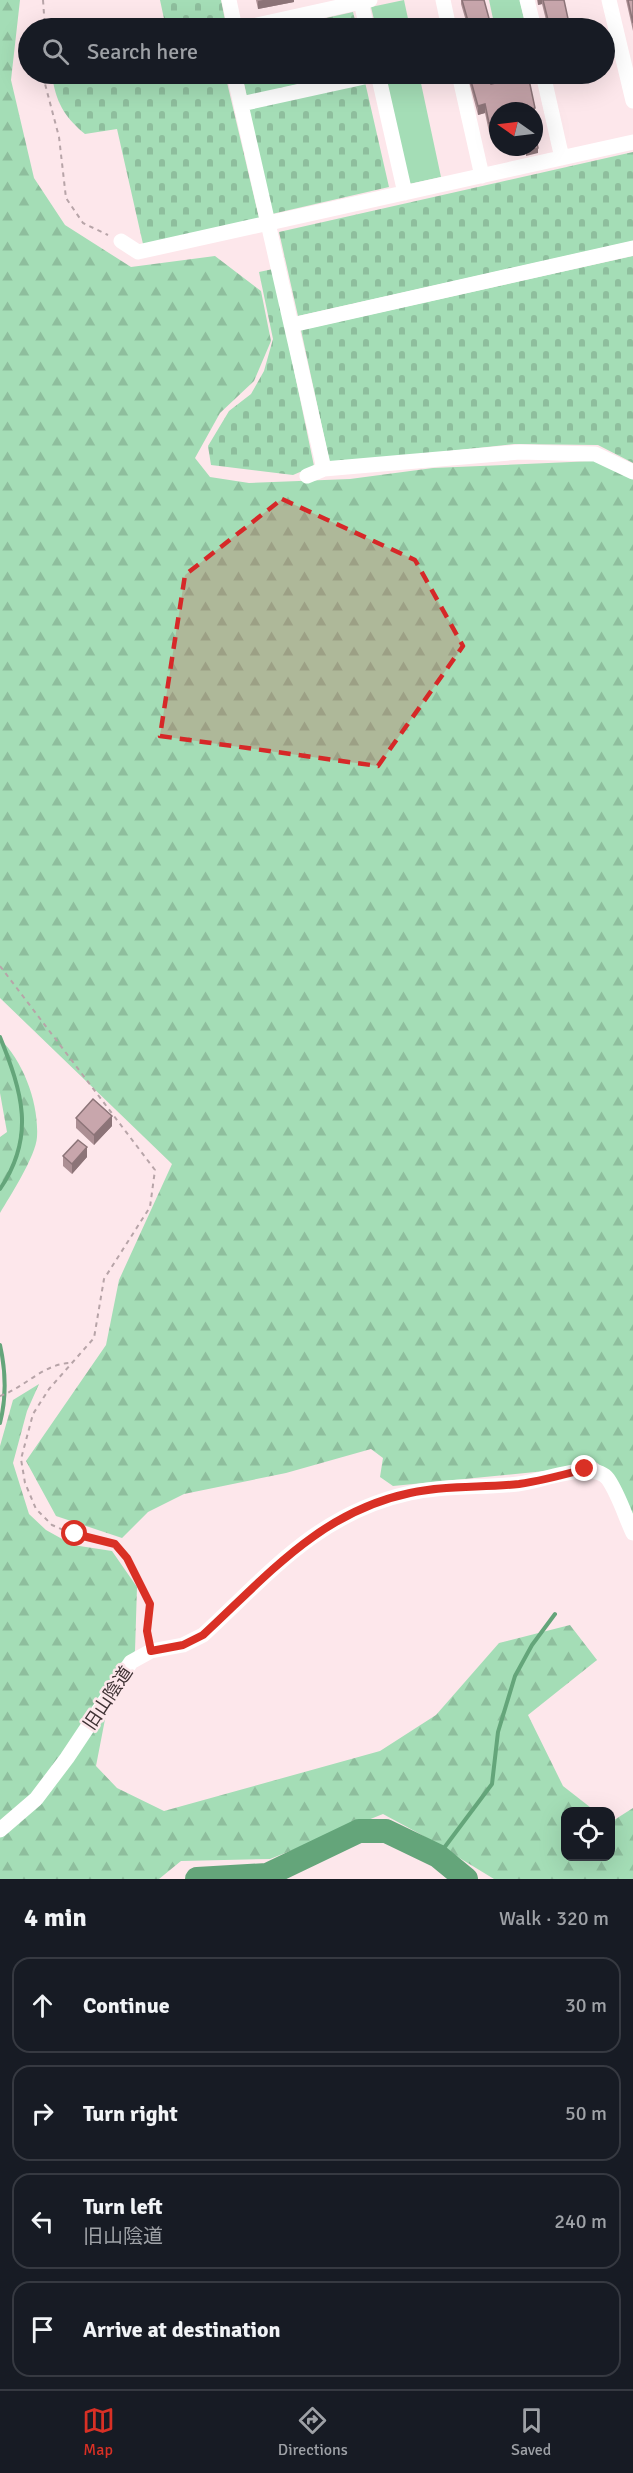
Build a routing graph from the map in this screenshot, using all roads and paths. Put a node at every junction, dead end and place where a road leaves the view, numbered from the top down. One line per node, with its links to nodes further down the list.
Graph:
1 (42, 0): 8 (path)
2 (229, 0): 9 (street)
3 (442, 0): 12 (street)
4 (527, 0): 13 (street)
5 (609, 0): 14 (street)
6 (366, 1): 7 (street); 11 (street)
7 (313, 6): 10 (street)
8 (44, 18)
9 (233, 18)
10 (275, 18)
11 (367, 18)
12 (446, 18)
13 (532, 18)
14 (613, 18)
15 (615, 25): 22 (street)
16 (45, 84): 29 (path)
17 (236, 84): 23 (street)
18 (332, 84): 23 (street)
19 (380, 84): 27 (street)
20 (461, 84): 26 (street)
21 (545, 84): 25 (street)
22 (633, 101)
23 (241, 104): 28 (street)
24 (633, 142): 25 (street)
25 (562, 158): 26 (street)
26 (482, 176): 27 (street)
27 (405, 193): 28 (street)
28 (268, 223): 29 (street); 31 (street)
29 (121, 241)
30 (633, 248): 31 (street)
31 (292, 325): 32 (street)
32 (324, 470): 33 (street); 34 (street)
33 (633, 472)
34 (307, 476)
35 (0, 966): 36 (path)
36 (70, 1363): 37 (path); 39 (path)
37 (0, 1396)
38 (633, 1533): 39 (street, 旧山陰道)
39 (151, 1651): 40 (street, 旧山陰道)
40 (0, 1830)

